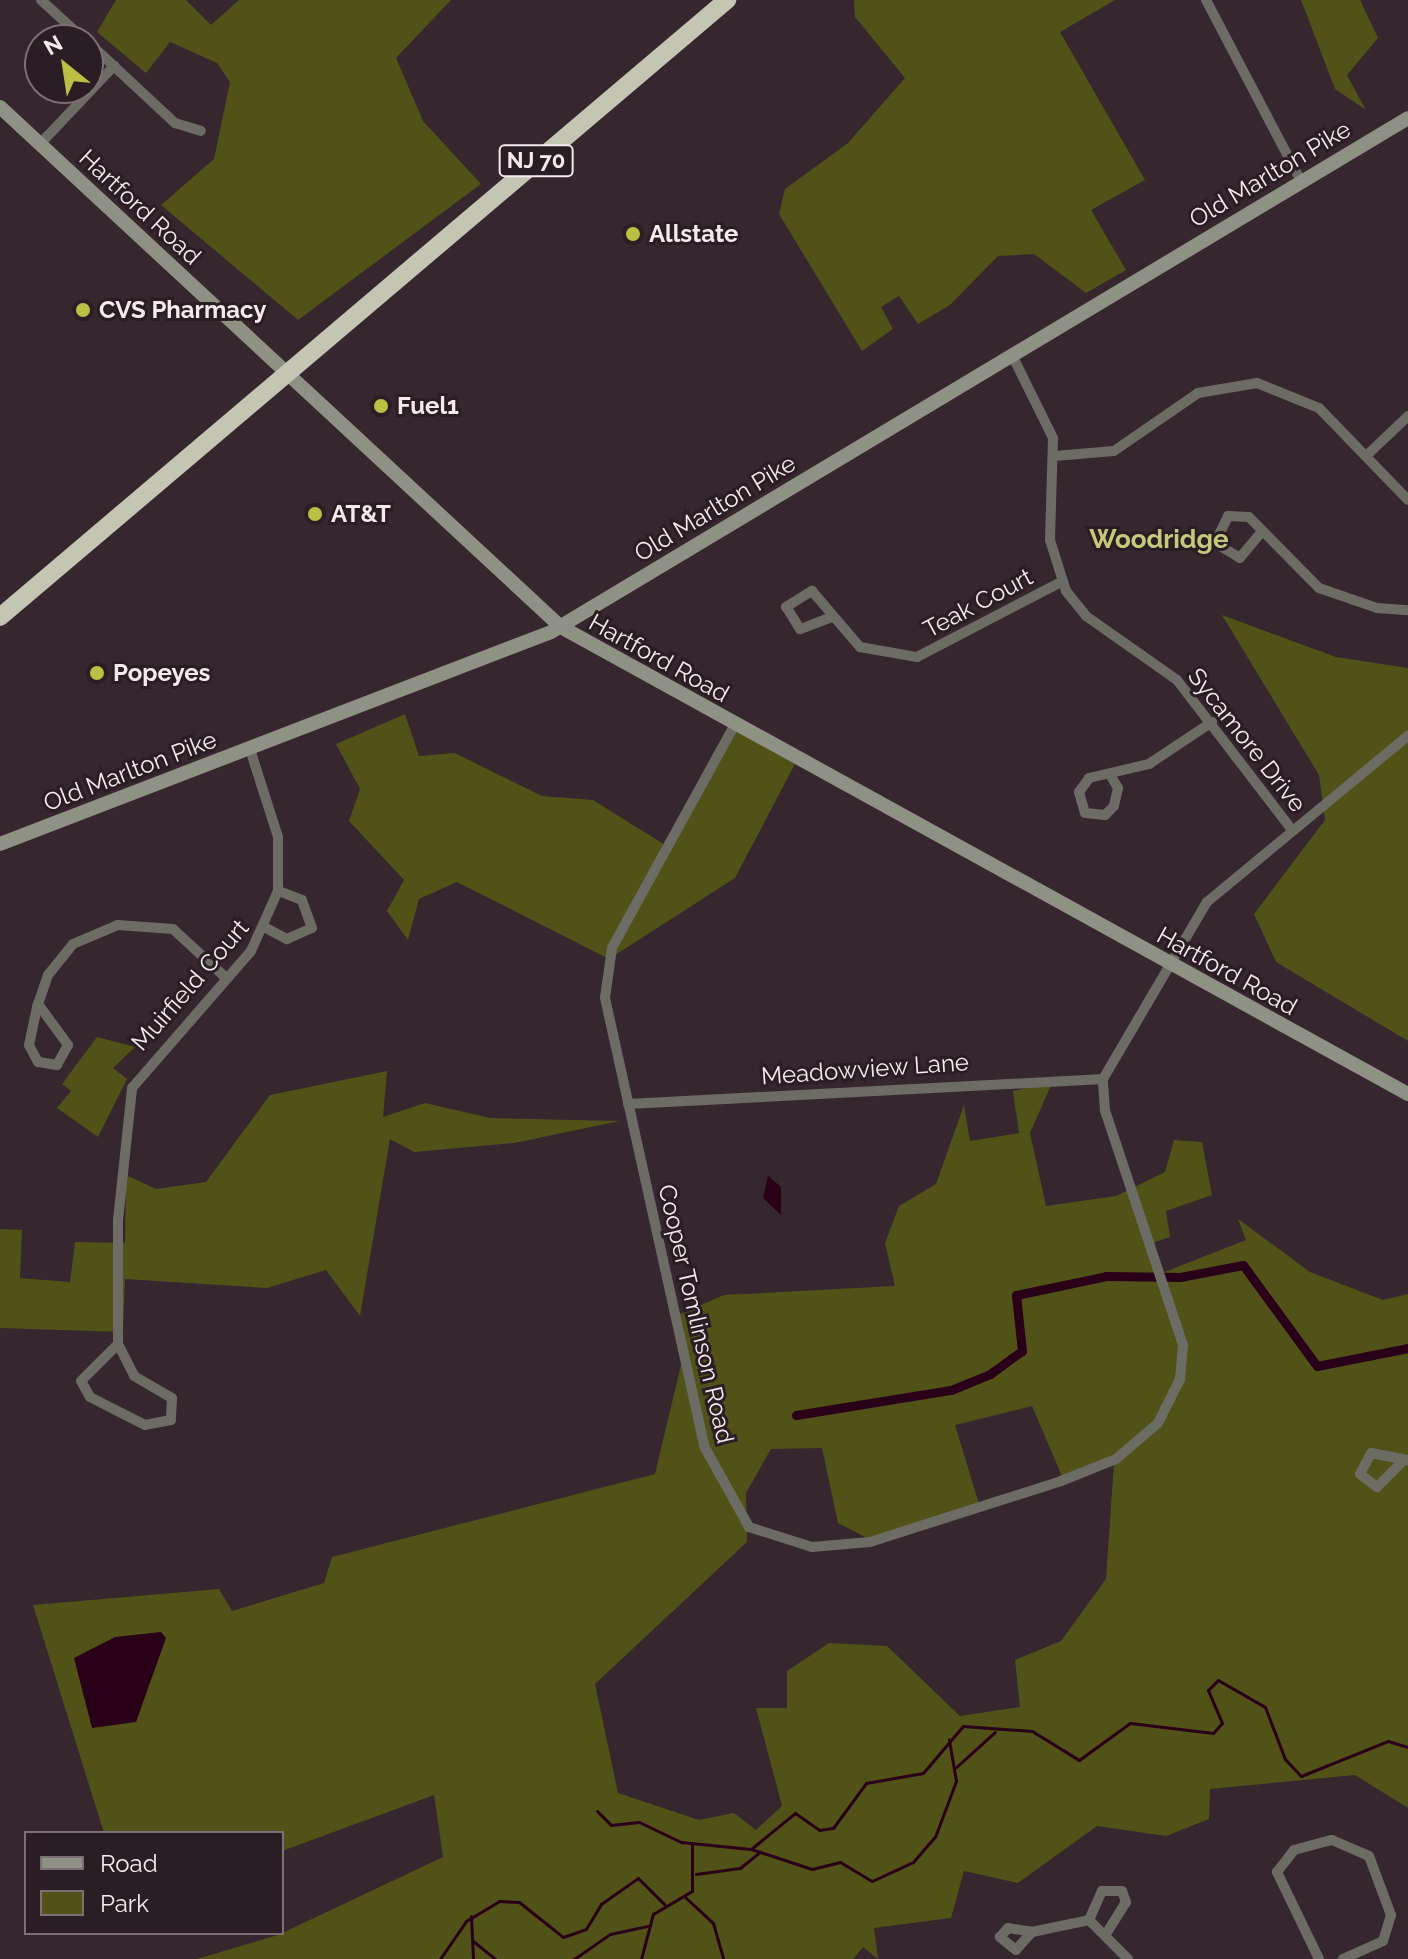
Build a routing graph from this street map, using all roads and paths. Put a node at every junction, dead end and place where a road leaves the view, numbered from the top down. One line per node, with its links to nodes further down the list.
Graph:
1 (41, 0): 4 (street)
2 (727, 0): 13 (highway, NJ 70)
3 (1206, 0): 11 (street)
4 (68, 24)
5 (104, 57): 6 (street)
6 (114, 66): 9 (street); 10 (street)
7 (0, 107): 10 (street, Hartford Road)
8 (1408, 118): 11 (street, Old Marlton Pike)
9 (201, 131)
10 (40, 144): 13 (street, Hartford Road)
11 (1301, 181): 12 (street, Old Marlton Pike)
12 (1012, 355): 15 (street, Sycamore Drive); 23 (street, Old Marlton Pike)
13 (287, 374): 21 (highway, NJ 70); 23 (street, Hartford Road)
14 (1408, 416): 16 (street)
15 (1055, 456): 16 (street); 19 (street, Sycamore Drive)
16 (1366, 456): 17 (street)
17 (1408, 500)
18 (1259, 535): 18 (street); 20 (street)
19 (1061, 582): 22 (street, Teak Court); 24 (street, Sycamore Drive)
20 (1408, 610)
21 (0, 617)
22 (832, 617): 22 (street, Teak Court)
23 (561, 627): 25 (street, Hartford Road); 27 (street, Old Marlton Pike)
24 (1212, 722): 28 (street); 29 (street, Sycamore Drive)
25 (734, 726): 33 (street, Hartford Road); 38 (street, Cooper Tomlinson Road)
26 (1408, 736): 29 (street)
27 (250, 749): 30 (street, Old Marlton Pike); 31 (street, Muirfield Court)
28 (1112, 778): 28 (street)
29 (1293, 831): 33 (street)
30 (0, 844)
31 (278, 891): 32 (street, Muirfield Court); 32 (street)
32 (266, 928): 34 (street, Muirfield Court)
33 (1169, 964): 36 (street); 37 (street, Hartford Road)
34 (224, 976): 35 (street); 39 (street, Muirfield Court)
35 (38, 1004): 35 (street)
36 (1103, 1079): 38 (street, Meadowview Lane); 38 (street, Cooper Tomlinson Road)
37 (1408, 1094)
38 (628, 1104)
39 (118, 1344): 39 (street)
40 (1089, 1920): 41 (street); 41 (street); 42 (street)
41 (1108, 1931): 43 (street)
42 (1032, 1932)
43 (1128, 1959)
44 (1319, 1959): 45 (street)
45 (1343, 1959)

